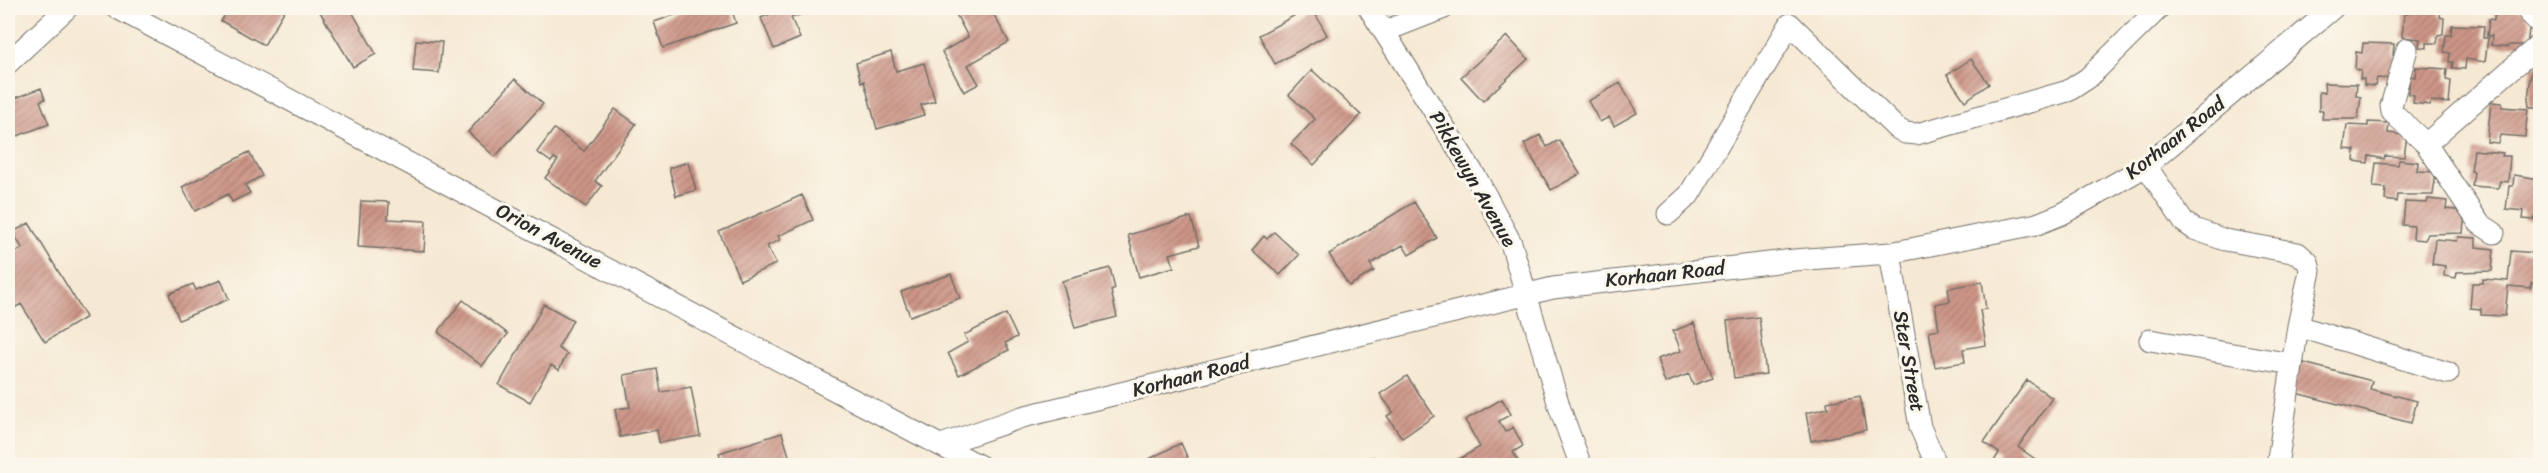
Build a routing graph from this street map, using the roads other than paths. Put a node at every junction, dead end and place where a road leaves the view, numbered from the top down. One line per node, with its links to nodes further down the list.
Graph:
1 (66, 8): 13 (street)
2 (117, 8): 24 (street, Orion Avenue)
3 (1369, 8): 10 (street, Pikkewyn Avenue)
4 (1444, 8): 10 (street)
5 (2159, 8): 8 (street)
6 (2333, 8): 15 (street, Korhaan Road)
7 (2526, 8): 9 (street)
8 (1793, 16): 16 (street)
9 (2541, 24)
10 (1385, 31): 19 (street, Pikkewyn Avenue)
11 (2541, 44): 14 (street)
12 (2407, 49): 14 (street)
13 (8, 63)
14 (2426, 144): 17 (street)
15 (2146, 166): 18 (street, Korhaan Road); 20 (street)
16 (1668, 214)
17 (2493, 233)
18 (1890, 253): 19 (street, Korhaan Road); 27 (street, Ster Street)
19 (1528, 294): 24 (street, Korhaan Road); 26 (street, Pikkewyn Avenue)
20 (2298, 326): 22 (street); 23 (street)
21 (2150, 340): 22 (street)
22 (2292, 364): 28 (street)
23 (2448, 373)
24 (941, 445): 25 (street, Orion Avenue)
25 (980, 465)
26 (1581, 465)
27 (1937, 465)
28 (2277, 465)

